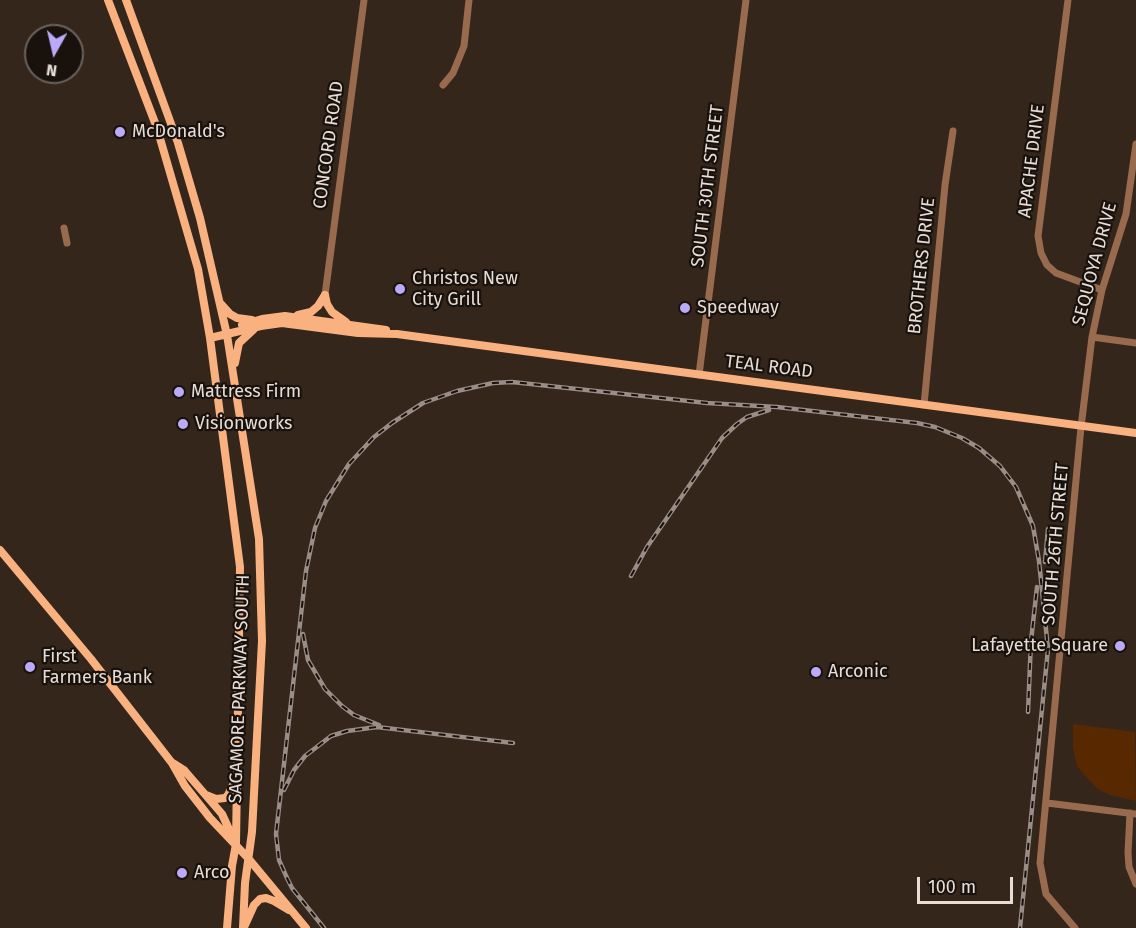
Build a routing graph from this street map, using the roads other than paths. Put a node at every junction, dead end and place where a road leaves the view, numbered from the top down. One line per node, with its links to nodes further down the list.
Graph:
1 (108, 0): 21 (main road, SAGAMORE PARKWAY SOUTH)
2 (126, 0): 14 (main road, SAGAMORE PARKWAY SOUTH)
3 (364, 0): 13 (street, CONCORD ROAD)
4 (469, 0): 7 (street)
5 (746, 0): 23 (street, SOUTH 30TH STREET)
6 (1068, 0): 12 (street, APACHE DRIVE)
7 (443, 85)
8 (953, 131): 25 (street, BROTHERS DRIVE)
9 (1136, 144): 12 (street, SEQUOYA DRIVE)
10 (64, 228): 11 (street)
11 (67, 243)
12 (1102, 290): 20 (street, SEQUOYA DRIVE)
13 (325, 295): 15 (main road); 17 (main road)
14 (219, 300): 16 (main road); 19 (main road, SAGAMORE PARKWAY SOUTH)
15 (293, 317): 16 (main road, TEAL ROAD); 17 (main road, TEAL ROAD)
16 (261, 323): 18 (main road, TEAL ROAD); 19 (main road, TEAL ROAD); 24 (main road)
17 (349, 324): 18 (main road, TEAL ROAD)
18 (397, 334): 23 (main road, TEAL ROAD)
19 (227, 335): 21 (main road, TEAL ROAD); 24 (main road, SAGAMORE PARKWAY SOUTH)
20 (1092, 337): 22 (street); 26 (street, SEQUOYA DRIVE)
21 (210, 338): 30 (main road, SAGAMORE PARKWAY SOUTH)
22 (1136, 343)
23 (699, 375): 25 (main road, TEAL ROAD)
24 (234, 382): 35 (main road, SAGAMORE PARKWAY SOUTH)
25 (924, 405): 26 (main road, TEAL ROAD)
26 (1081, 427): 27 (main road, TEAL ROAD); 32 (street, SOUTH 26TH STREET)
27 (1136, 434)
28 (0, 550): 29 (main road)
29 (172, 762): 31 (main road); 34 (main road)
30 (237, 774): 31 (main road); 34 (main road, SAGAMORE PARKWAY SOUTH)
31 (205, 795): 34 (main road)
32 (1047, 802): 33 (street); 41 (street, SOUTH 26TH STREET)
33 (1133, 813): 36 (street)
34 (236, 844): 35 (main road); 38 (main road, SAGAMORE PARKWAY SOUTH)
35 (249, 858): 37 (main road); 39 (main road, SAGAMORE PARKWAY SOUTH)
36 (1136, 884)
37 (296, 915): 39 (main road); 40 (main road)
38 (227, 928)
39 (243, 928)
40 (306, 928)
41 (1075, 928)

